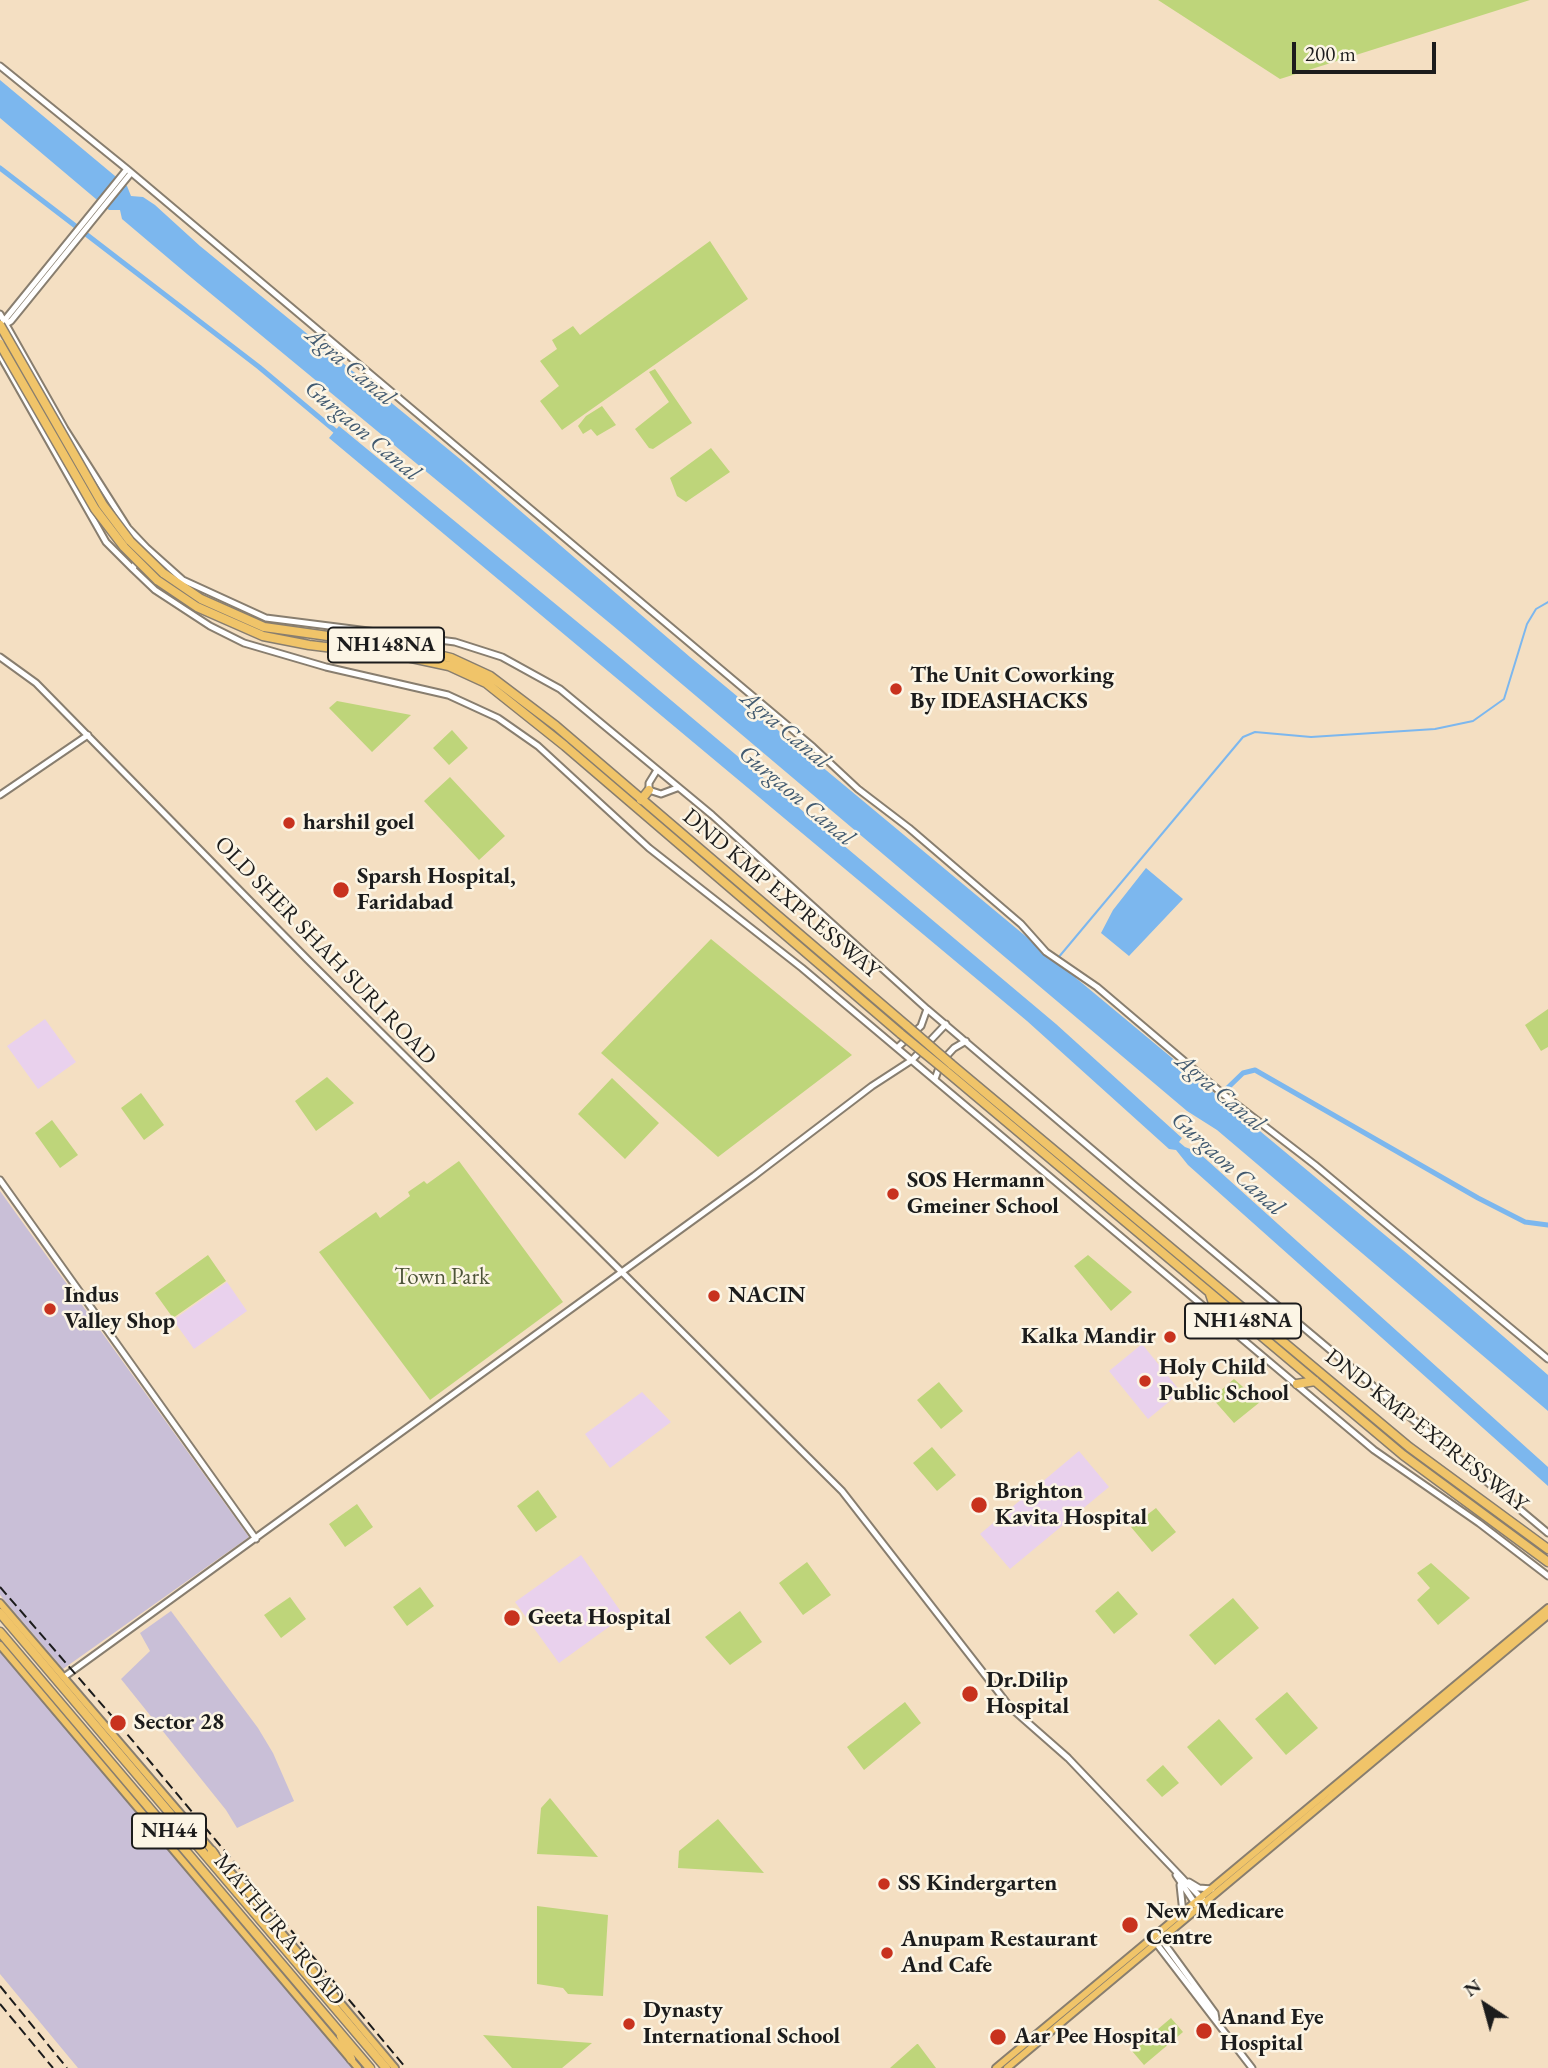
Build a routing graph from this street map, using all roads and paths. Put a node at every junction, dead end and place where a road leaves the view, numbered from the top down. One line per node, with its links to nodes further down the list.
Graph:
1 (0, 66): 2 (street)
2 (129, 171): 3 (street); 28 (street)
3 (2, 323): 6 (street); 8 (highway, DND KMP EXPRESSWAY / NH148NA, bridge)
4 (0, 344): 8 (highway, DND KMP EXPRESSWAY / NH148NA, bridge)
5 (0, 355): 7 (street)
6 (146, 547): 7 (street); 11 (street)
7 (134, 569): 20 (street)
8 (199, 603): 15 (highway, DND KMP EXPRESSWAY / NH148NA); 18 (highway, DND KMP EXPRESSWAY / NH148NA)
9 (0, 657): 10 (street, OLD SHER SHAH SURI ROAD)
10 (88, 735): 14 (street); 25 (street, OLD SHER SHAH SURI ROAD)
11 (657, 770): 12 (street); 13 (street)
12 (677, 788): 13 (street); 16 (street)
13 (649, 790): 15 (highway)
14 (0, 795)
15 (641, 800): 18 (highway, DND KMP EXPRESSWAY / NH148NA)
16 (927, 1009): 17 (street); 20 (street)
17 (946, 1024): 19 (street); 21 (street)
18 (904, 1030): 22 (highway, DND KMP EXPRESSWAY / NH148NA, bridge)
19 (966, 1041): 23 (street); 31 (street)
20 (897, 1048): 21 (street)
21 (912, 1060): 23 (street); 25 (street)
22 (948, 1067): 26 (highway, DND KMP EXPRESSWAY / NH148NA); 33 (highway, DND KMP EXPRESSWAY / NH148NA)
23 (935, 1079): 27 (street)
24 (0, 1180): 32 (street)
25 (623, 1272): 32 (street); 44 (street, OLD SHER SHAH SURI ROAD)
26 (1209, 1293): 27 (highway); 29 (highway, DND KMP EXPRESSWAY / NH148NA)
27 (1217, 1318): 30 (street)
28 (1548, 1359)
29 (1315, 1381): 30 (highway); 34 (highway, DND KMP EXPRESSWAY / NH148NA)
30 (1297, 1384): 35 (street)
31 (1548, 1532)
32 (256, 1539): 42 (street)
33 (1548, 1549)
34 (1548, 1562)
35 (1548, 1576)
36 (0, 1603): 42 (main road)
37 (1548, 1608): 45 (main road)
38 (0, 1613): 46 (highway, NH44)
39 (1548, 1615): 47 (main road)
40 (0, 1632): 50 (highway, MATHURA ROAD / NH44)
41 (0, 1644): 51 (main road)
42 (64, 1677): 43 (main road)
43 (212, 1851): 46 (highway); 55 (main road)
44 (1181, 1880): 45 (street); 47 (street, OLD SHER SHAH SURI ROAD); 48 (street)
45 (1213, 1889): 47 (main road)
46 (243, 1899): 54 (highway, MATHURA ROAD / NH44)
47 (1200, 1903): 48 (main road); 49 (main road)
48 (1183, 1913): 49 (main road)
49 (1158, 1940): 56 (main road); 57 (main road); 58 (street)
50 (338, 2030): 51 (highway); 53 (highway, NH44)
51 (351, 2059): 52 (main road)
52 (358, 2068)
53 (370, 2068)
54 (386, 2068)
55 (395, 2068)
56 (996, 2068)
57 (1007, 2068)
58 (1252, 2068)

